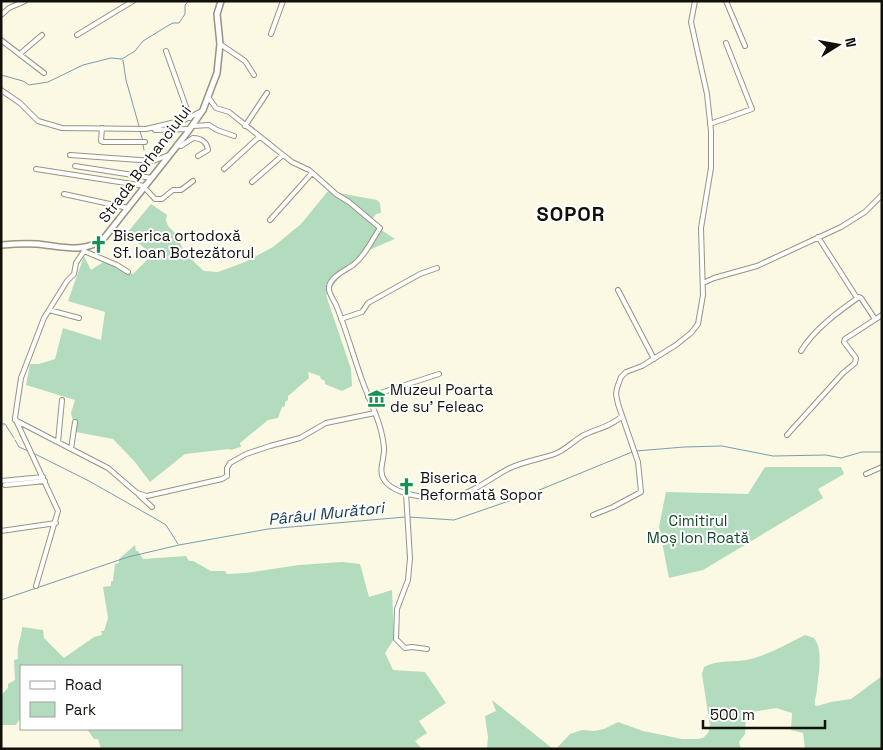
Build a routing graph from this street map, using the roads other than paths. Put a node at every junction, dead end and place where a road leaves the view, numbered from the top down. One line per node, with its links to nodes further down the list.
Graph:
1 (25, 1): 7 (street)
2 (133, 1): 10 (street)
3 (221, 1): 13 (main road, Strada Borhanciului)
4 (283, 1): 8 (street)
5 (695, 1): 24 (street)
6 (726, 1): 14 (street)
7 (1, 15)
8 (271, 34)
9 (42, 35): 16 (street)
10 (76, 35)
11 (1, 40): 16 (street)
12 (726, 43): 24 (street)
13 (220, 44): 18 (street); 21 (main road, Strada Borhanciului)
14 (744, 46)
15 (166, 50): 23 (street)
16 (20, 53): 17 (street)
17 (44, 73)
18 (254, 75)
19 (1, 90): 27 (street)
20 (268, 93): 25 (street)
21 (208, 97): 22 (main road, Strada Borhanciului); 25 (street)
22 (203, 110): 23 (street); 26 (main road, Strada Borhanciului)
23 (190, 118): 28 (street)
24 (710, 124): 54 (street)
25 (245, 126): 30 (street)
26 (191, 127): 28 (street); 29 (street); 32 (main road, Strada Borhanciului)
27 (102, 128): 28 (street); 31 (street)
28 (152, 128)
29 (234, 136)
30 (259, 137): 35 (street); 39 (street)
31 (145, 142)
32 (177, 145): 34 (main road, Strada Borhanciului); 36 (street)
33 (70, 155): 34 (street)
34 (169, 155): 41 (main road, Strada Borhanciului)
35 (283, 155): 40 (street); 43 (street)
36 (198, 156)
37 (75, 166): 41 (street)
38 (36, 169): 44 (street)
39 (224, 169)
40 (312, 173): 48 (street); 60 (street)
41 (152, 178): 44 (main road, Strada Borhanciului)
42 (193, 181): 44 (street)
43 (252, 182)
44 (145, 187): 47 (main road, Strada Borhanciului)
45 (64, 194): 47 (street)
46 (882, 195): 49 (street)
47 (128, 208): 51 (main road, Strada Borhanciului)
48 (270, 220)
49 (818, 237): 54 (street); 56 (street)
50 (1, 245): 51 (main road, Strada Borhanciului)
51 (84, 250): 53 (street); 57 (street)
52 (436, 268): 60 (street)
53 (128, 272)
54 (703, 283): 63 (street)
55 (618, 290): 63 (street)
56 (857, 298): 61 (street); 62 (street)
57 (49, 310): 59 (street); 69 (street)
58 (882, 315): 61 (street)
59 (79, 318)
60 (341, 319): 65 (street)
61 (875, 319): 71 (street)
62 (801, 351)
63 (654, 359): 68 (street)
64 (439, 374): 65 (street)
65 (368, 397): 67 (street)
66 (62, 400): 72 (street)
67 (375, 413): 79 (street); 80 (street)
68 (622, 416): 80 (street); 82 (street)
69 (15, 420): 72 (street); 76 (street)
70 (75, 422): 73 (street)
71 (787, 435)
72 (58, 442): 73 (street)
73 (70, 449): 79 (street)
74 (882, 467): 75 (street)
75 (866, 474)
76 (44, 479): 77 (street); 78 (street); 83 (street)
77 (1, 482)
78 (5, 485)
79 (136, 493): 81 (street)
80 (406, 493): 86 (street)
81 (152, 507)
82 (593, 515)
83 (56, 523): 84 (street); 85 (street)
84 (1, 531)
85 (36, 586)
86 (427, 649)

